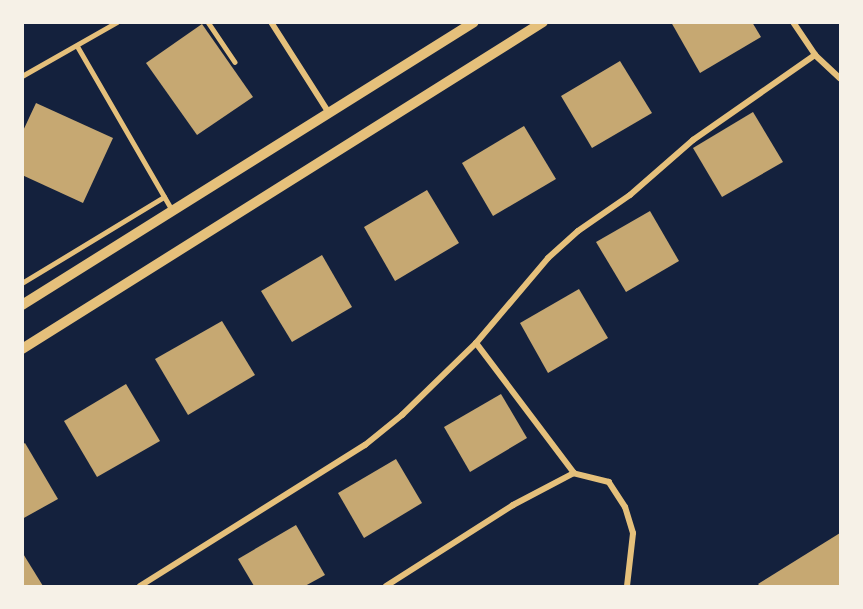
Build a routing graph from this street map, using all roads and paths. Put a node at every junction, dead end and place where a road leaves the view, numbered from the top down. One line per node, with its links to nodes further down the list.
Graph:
1 (117, 22): 7 (lane)
2 (208, 22): 9 (lane)
3 (272, 22): 12 (street)
4 (474, 22): 12 (street)
5 (543, 22): 18 (street)
6 (793, 22): 8 (street)
7 (78, 47): 10 (lane); 13 (lane)
8 (815, 55): 11 (street); 17 (street)
9 (234, 62)
10 (22, 76)
11 (840, 78)
12 (329, 113): 14 (street)
13 (164, 197): 14 (lane); 15 (lane)
14 (172, 210): 16 (street)
15 (22, 283)
16 (22, 305)
17 (476, 343): 19 (street); 20 (street)
18 (22, 349)
19 (574, 473): 21 (street); 22 (street)
20 (140, 586)
21 (386, 586)
22 (627, 586)

